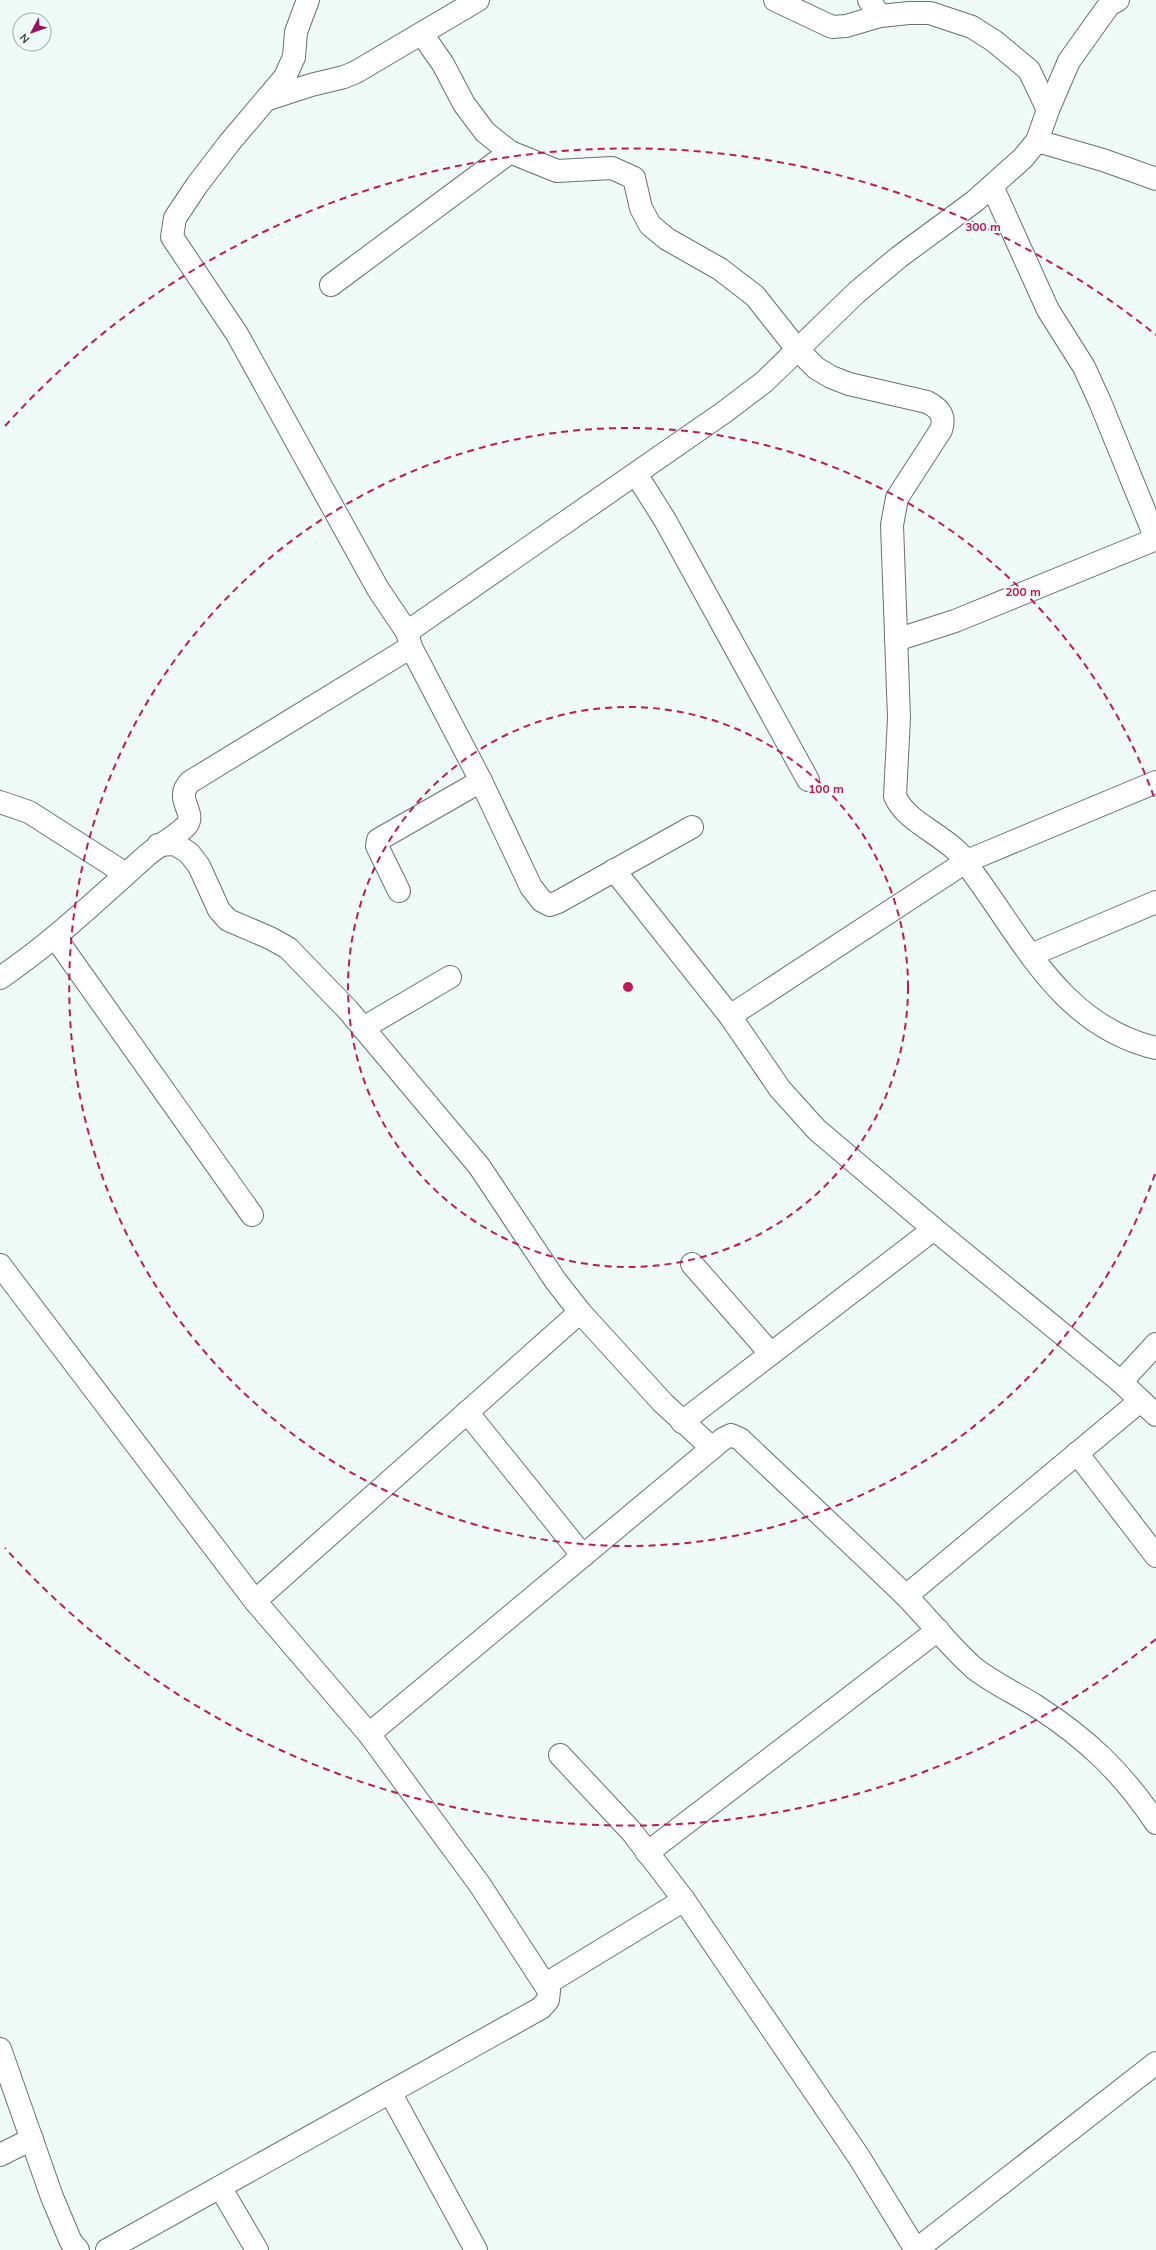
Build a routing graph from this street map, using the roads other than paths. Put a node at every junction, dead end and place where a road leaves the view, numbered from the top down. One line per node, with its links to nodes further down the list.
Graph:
1 (308, 0): 7 (street)
2 (478, 0): 6 (street)
3 (775, 0): 5 (street)
4 (1118, 0): 8 (street)
5 (875, 8): 8 (street)
6 (422, 34): 7 (street); 10 (street)
7 (268, 99): 17 (street)
8 (1048, 110): 9 (street)
9 (1037, 141): 11 (street); 12 (street)
10 (510, 152): 13 (street); 14 (street)
11 (1156, 179)
12 (992, 186): 14 (street); 16 (street)
13 (331, 285)
14 (797, 349): 15 (street); 18 (street)
15 (636, 474): 17 (street); 19 (street)
16 (1156, 539): 18 (street)
17 (409, 640): 20 (street); 24 (street)
18 (896, 640): 25 (street)
19 (808, 780)
20 (481, 781): 26 (street); 28 (street)
21 (1156, 782): 25 (street)
22 (0, 802): 27 (street)
23 (692, 827): 26 (street)
24 (158, 845): 27 (street); 35 (street)
25 (967, 861): 31 (street); 34 (street)
26 (614, 870): 34 (street)
27 (126, 874): 30 (street)
28 (399, 891)
29 (1156, 902): 31 (street)
30 (55, 937): 33 (street); 37 (street)
31 (1031, 955): 36 (street)
32 (450, 977): 35 (street)
33 (0, 978)
34 (730, 1016): 38 (street)
35 (363, 1028): 41 (street)
36 (1156, 1048)
37 (252, 1215)
38 (934, 1229): 43 (street); 44 (street)
39 (692, 1264): 43 (street)
40 (0, 1265): 53 (street)
41 (580, 1312): 46 (street); 47 (street)
42 (1156, 1344): 44 (street)
43 (771, 1354): 47 (street)
44 (1121, 1382): 45 (street)
45 (1148, 1408): 49 (street)
46 (467, 1412): 50 (street); 53 (street)
47 (682, 1422): 48 (street)
48 (712, 1448): 50 (street); 52 (street)
49 (1077, 1453): 51 (street); 52 (street)
50 (583, 1556): 55 (street)
51 (1156, 1556)
52 (906, 1596): 54 (street)
53 (255, 1601): 55 (street)
54 (938, 1630): 57 (street); 58 (street)
55 (370, 1734): 60 (street)
56 (560, 1755): 58 (street)
57 (1156, 1823)
58 (647, 1853): 59 (street)
59 (684, 1900): 60 (street); 62 (street)
60 (546, 1984): 63 (street)
61 (0, 2049): 64 (street)
62 (1156, 2063)
63 (390, 2092): 66 (street); 70 (street)
64 (32, 2139): 65 (street); 67 (street)
65 (0, 2155)
66 (220, 2187): 68 (street); 69 (street)
67 (78, 2250)
68 (107, 2250)
69 (258, 2250)
70 (476, 2250)

